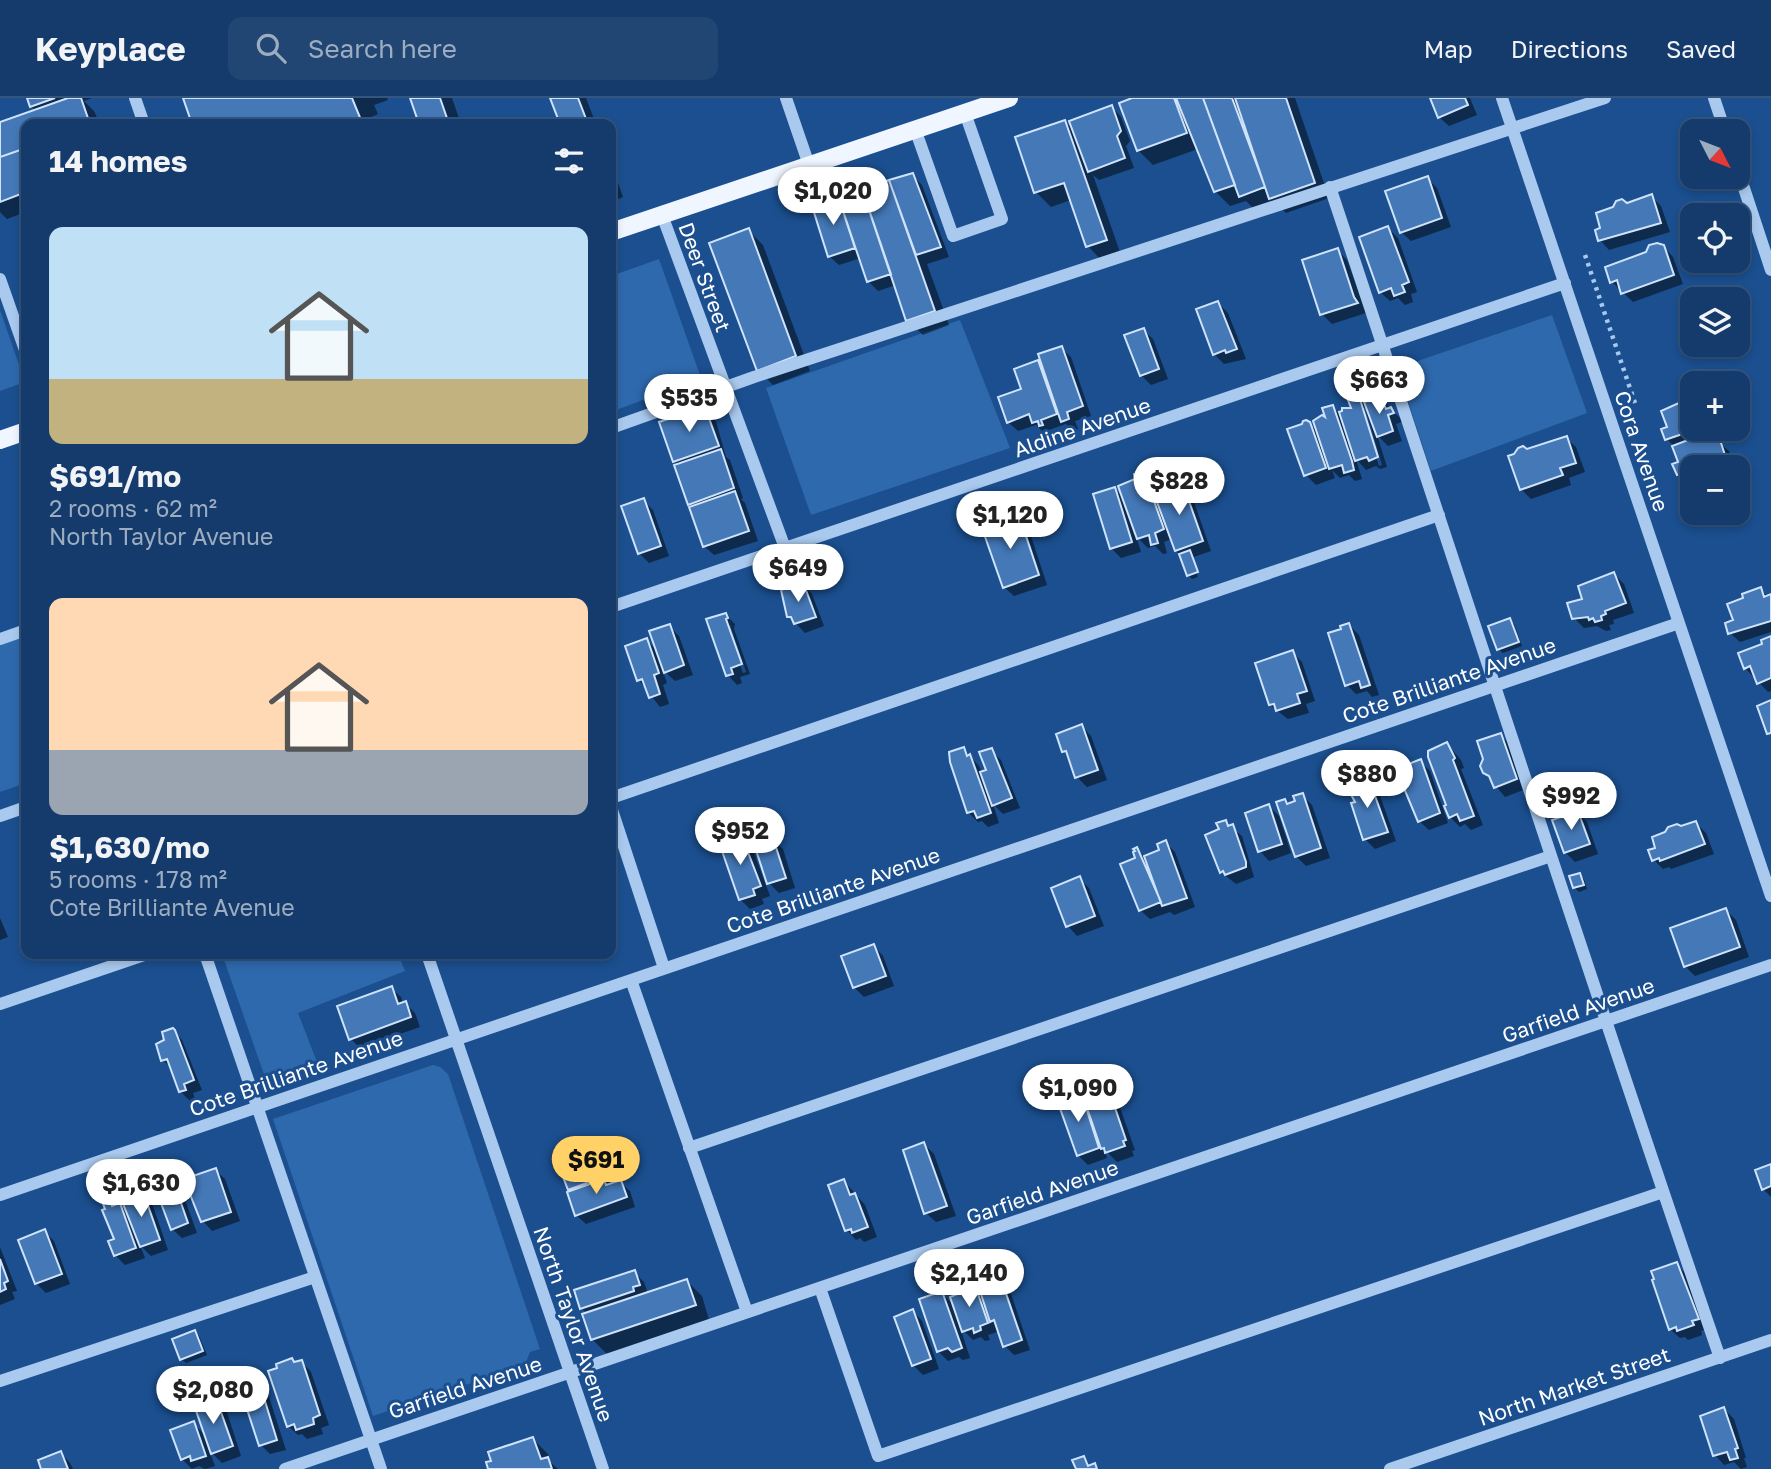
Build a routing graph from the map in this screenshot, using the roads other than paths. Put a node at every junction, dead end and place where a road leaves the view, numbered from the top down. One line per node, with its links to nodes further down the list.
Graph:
1 (135, 98): 8 (street)
2 (786, 98): 12 (street)
3 (1009, 98): 7 (main road)
4 (1502, 98): 10 (street, Cora Avenue)
5 (1605, 98): 10 (street)
6 (1714, 98): 9 (street)
7 (965, 113): 11 (main road); 11 (street)
8 (142, 119)
9 (1721, 119)
10 (1512, 128): 13 (street); 19 (street, Cora Avenue)
11 (915, 129): 12 (main road)
12 (809, 165): 15 (main road)
13 (1329, 187): 21 (street); 22 (street)
14 (1744, 189): 17 (street)
15 (662, 215): 16 (main road); 22 (street, Deer Street)
16 (616, 230)
17 (1771, 270)
18 (0, 279): 20 (street)
19 (1565, 283): 21 (street, Aldine Avenue); 29 (street, Cora Avenue)
20 (21, 339)
21 (1382, 345): 26 (street); 27 (street, Aldine Avenue)
22 (726, 387): 23 (street); 27 (street, Deer Street)
23 (616, 426)
24 (21, 433): 25 (main road)
25 (0, 440)
26 (1439, 515): 32 (street); 33 (street)
27 (785, 548): 28 (street, Aldine Avenue)
28 (616, 605)
29 (1679, 622): 32 (street, Cote Brilliante Avenue); 38 (street, Cora Avenue)
30 (21, 632): 31 (street)
31 (0, 639)
32 (1496, 684): 37 (street); 43 (street, Cote Brilliante Avenue)
33 (616, 796)
34 (21, 809): 35 (street)
35 (0, 816)
36 (616, 822): 43 (street)
37 (1551, 856): 46 (street); 49 (street)
38 (1771, 896)
39 (132, 959): 45 (street)
40 (207, 959): 48 (street)
41 (429, 959): 47 (street, North Taylor Avenue)
42 (1771, 965): 46 (street, Garfield Avenue)
43 (664, 968): 44 (street, Cote Brilliante Avenue)
44 (631, 980): 47 (street, Cote Brilliante Avenue); 49 (street)
45 (0, 1004)
46 (1604, 1021): 50 (street); 53 (street, Garfield Avenue)
47 (456, 1040): 48 (street, Cote Brilliante Avenue); 57 (street, North Taylor Avenue)
48 (257, 1106): 51 (street, Cote Brilliante Avenue); 52 (street)
49 (690, 1147): 54 (street)
50 (1663, 1192): 53 (street); 56 (street)
51 (0, 1195)
52 (315, 1277): 58 (street); 59 (street)
53 (820, 1288): 54 (street, Garfield Avenue)
54 (747, 1312): 57 (street, Garfield Avenue)
55 (1771, 1340): 56 (street, North Market Street)
56 (1720, 1358): 63 (street, North Market Street)
57 (570, 1373): 59 (street, Garfield Avenue); 62 (street, North Taylor Avenue)
58 (0, 1381)
59 (371, 1439): 60 (street, Garfield Avenue); 61 (street)
60 (285, 1469)
61 (381, 1469)
62 (603, 1469)
63 (1390, 1469)

